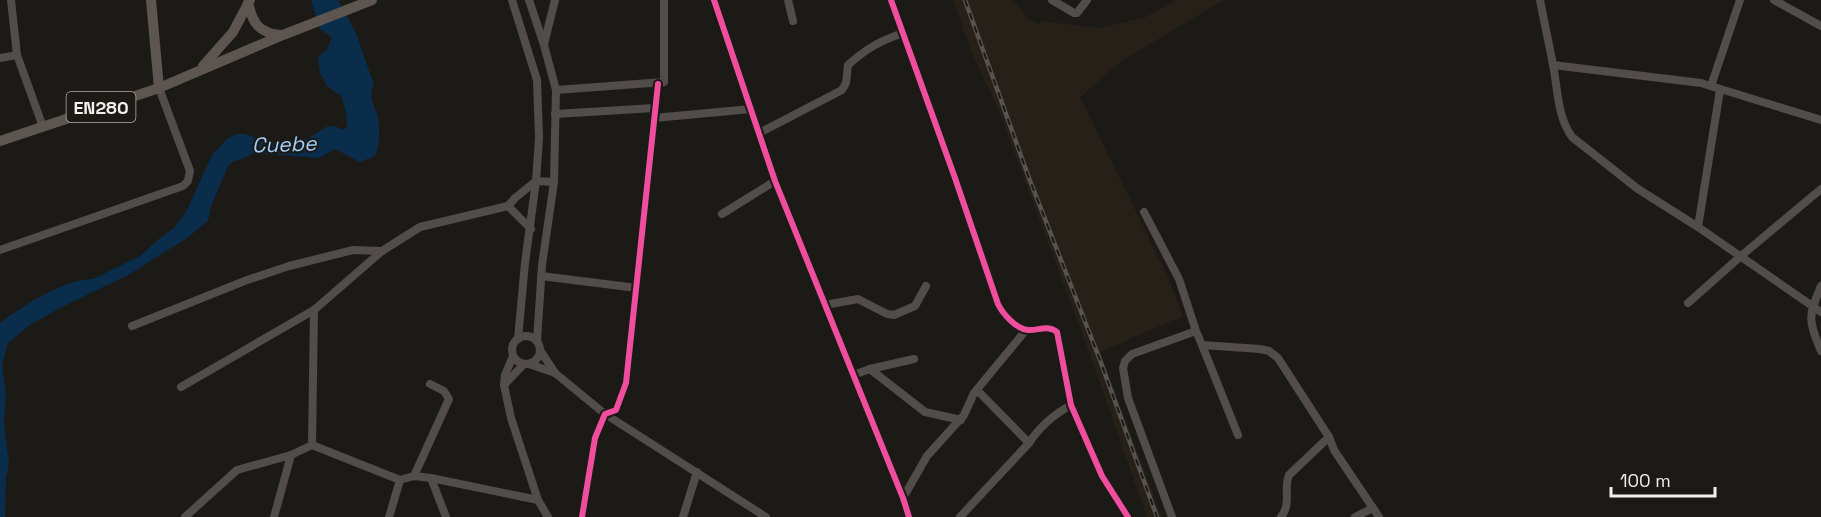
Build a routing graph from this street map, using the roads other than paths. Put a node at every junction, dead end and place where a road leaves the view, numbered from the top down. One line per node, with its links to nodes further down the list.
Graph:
1 (11, 0): 22 (street)
2 (151, 0): 29 (main road)
3 (372, 0): 20 (main road, EN280)
4 (512, 0): 27 (street)
5 (529, 0): 21 (street)
6 (555, 0): 21 (street)
7 (664, 0): 28 (street)
8 (714, 0): 33 (street)
9 (788, 0): 17 (street)
10 (891, 0): 19 (street)
11 (1052, 0): 12 (street)
12 (1087, 0)
13 (1540, 0): 24 (street)
14 (1740, 0): 30 (street)
15 (1774, 0): 18 (street)
16 (249, 2): 20 (main road); 25 (main road, EN280)
17 (793, 21)
18 (1821, 26)
19 (903, 33): 38 (street); 64 (street)
20 (283, 35): 25 (main road, EN280)
21 (544, 45): 26 (street)
22 (17, 55): 23 (street); 37 (street)
23 (0, 58)
24 (1553, 65): 30 (street); 47 (street)
25 (201, 69): 29 (main road, EN280)
26 (553, 76): 27 (street); 31 (street)
27 (537, 80): 40 (street)
28 (658, 84): 31 (street); 32 (street)
29 (159, 88): 37 (main road, EN280); 49 (street)
30 (1715, 88): 36 (street); 47 (street)
31 (556, 90): 34 (street)
32 (655, 108): 34 (street); 35 (street)
33 (751, 109): 35 (street); 38 (street)
34 (555, 114): 42 (street)
35 (654, 118): 57 (street)
36 (1821, 120)
37 (43, 127): 39 (main road, EN280)
38 (759, 133): 41 (street)
39 (0, 141)
40 (537, 181): 42 (street); 44 (street); 48 (street)
41 (775, 181): 46 (street); 59 (street)
42 (554, 182): 53 (street)
43 (1821, 189): 51 (street)
44 (508, 206): 48 (street); 50 (street)
45 (1144, 212): 65 (street)
46 (722, 214)
47 (1698, 227): 51 (street)
48 (531, 229): 52 (street)
49 (0, 250)
50 (382, 251): 61 (street); 63 (street)
51 (1740, 256): 58 (street); 60 (street)
52 (525, 263): 53 (street); 66 (street)
53 (542, 265): 54 (street)
54 (541, 276): 57 (street); 67 (street)
55 (926, 286): 59 (street)
56 (1821, 286): 60 (street)
57 (637, 288): 81 (street)
58 (1688, 303)
59 (825, 305): 75 (street)
60 (1813, 306): 62 (street); 69 (street)
61 (314, 310): 78 (street); 86 (street)
62 (1821, 312)
63 (132, 326)
64 (1026, 330): 79 (street); 80 (street)
65 (1196, 332): 68 (street); 106 (street)
66 (518, 339): 67 (street); 70 (street)
67 (538, 345): 72 (street); 74 (street)
68 (1202, 345): 83 (street); 84 (street)
69 (1821, 351)
70 (513, 356): 72 (street); 77 (street)
71 (914, 359): 73 (street)
72 (527, 364): 74 (street); 77 (street)
73 (870, 369): 75 (street); 82 (street)
74 (555, 373): 81 (street)
75 (853, 375): 92 (street)
76 (430, 384): 89 (street)
77 (504, 385): 93 (street)
78 (181, 387)
79 (977, 390): 82 (street); 85 (street)
80 (1071, 405): 85 (street); 105 (street)
81 (605, 414): 88 (street); 100 (street)
82 (961, 420): 92 (street)
83 (1238, 435)
84 (1329, 437): 94 (street); 107 (street)
85 (1029, 443): 104 (street)
86 (312, 445): 87 (street); 91 (street)
87 (291, 455): 95 (street); 96 (street)
88 (697, 472): 101 (street); 102 (street)
89 (414, 476): 90 (street); 91 (street)
90 (431, 478): 93 (street); 98 (street)
91 (400, 480): 97 (street)
92 (903, 498): 103 (street)
93 (538, 500): 99 (street)
94 (1373, 508): 108 (street); 109 (street)
95 (185, 517)
96 (274, 517)
97 (389, 517)
98 (446, 517)
99 (548, 517)
100 (582, 517)
101 (683, 517)
102 (766, 517)
103 (909, 517)
104 (960, 517)
105 (1128, 517)
106 (1172, 517)
107 (1281, 517)
108 (1355, 517)
109 (1379, 517)

